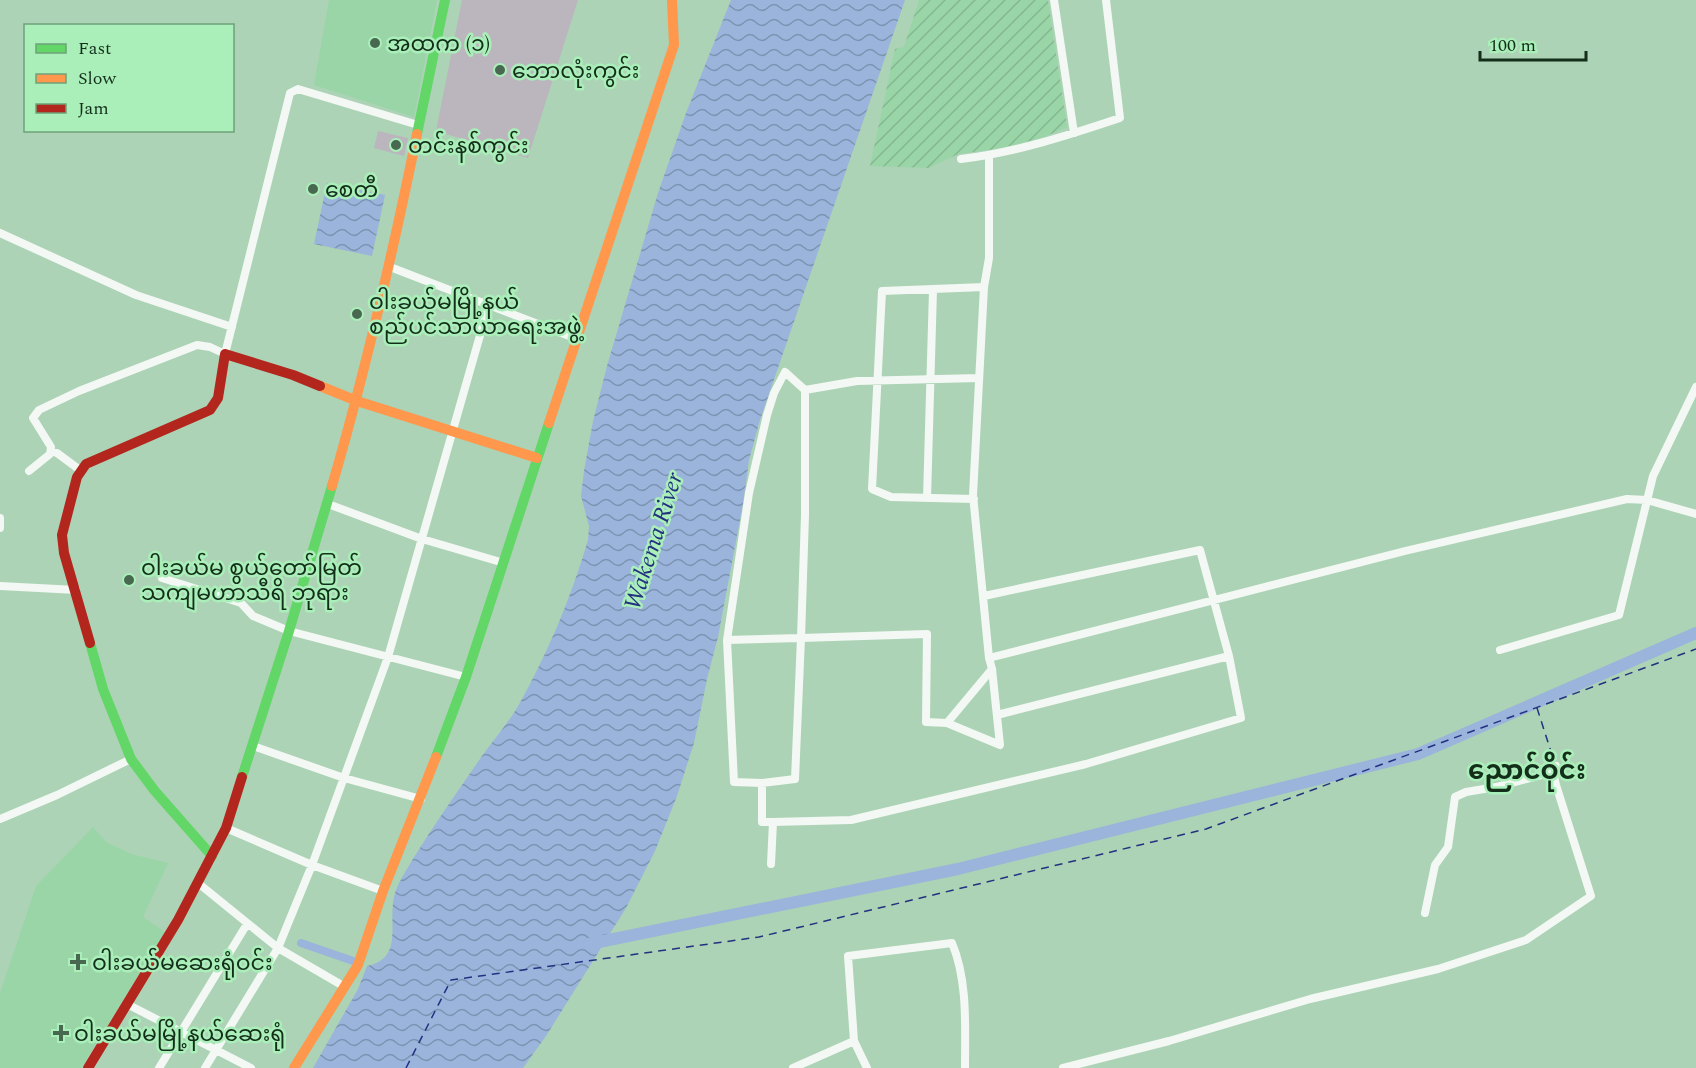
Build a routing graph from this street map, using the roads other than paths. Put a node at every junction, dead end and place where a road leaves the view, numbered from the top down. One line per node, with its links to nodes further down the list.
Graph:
1 (445, 0): 5 (street)
2 (672, 0): 15 (street)
3 (1054, 0): 6 (street)
4 (1106, 0): 6 (street)
5 (418, 125): 10 (street); 14 (street)
6 (1074, 133): 7 (street)
7 (989, 156): 8 (street); 11 (street)
8 (961, 159)
9 (0, 233): 14 (street)
10 (390, 267): 13 (street); 22 (street)
11 (984, 286): 12 (street); 17 (street)
12 (933, 290): 18 (street); 19 (street)
13 (489, 304): 15 (street); 23 (street)
14 (232, 327): 16 (street)
15 (577, 339): 25 (street)
16 (225, 354): 22 (street); 24 (street); 26 (street)
17 (979, 378): 18 (street); 29 (street)
18 (930, 379): 19 (street); 28 (street)
19 (877, 380): 21 (street); 28 (street)
20 (1696, 387): 30 (street)
21 (805, 390): 43 (street); 44 (street)
22 (357, 401): 23 (street); 31 (street)
23 (453, 430): 25 (street); 35 (street)
24 (51, 451): 26 (street); 27 (street)
25 (537, 458): 36 (street)
26 (80, 470): 39 (street)
27 (29, 471)
28 (927, 498): 29 (street)
29 (974, 499): 40 (street)
30 (1647, 500): 32 (street); 41 (street); 45 (street)
31 (328, 504): 35 (street); 42 (street)
32 (1696, 514)
33 (0, 518): 34 (street)
34 (0, 528)
35 (422, 539): 36 (street); 47 (street)
36 (504, 563): 50 (street)
37 (162, 578): 42 (street)
38 (0, 586): 39 (street)
39 (76, 590): 54 (street)
40 (984, 596): 41 (street); 48 (street)
41 (1213, 601): 46 (street); 48 (street)
42 (289, 631): 47 (street); 53 (street)
43 (801, 638): 44 (street); 52 (street); 56 (street)
44 (727, 639): 56 (street)
45 (1500, 650)
46 (1229, 656): 51 (street); 59 (street)
47 (388, 657): 50 (street); 55 (street)
48 (989, 658): 49 (street)
49 (992, 669): 51 (street); 52 (street)
50 (466, 676): 57 (street)
51 (997, 715): 52 (street)
52 (947, 723)
53 (253, 746): 55 (street); 60 (street)
54 (131, 759): 58 (street); 61 (street)
55 (344, 778): 57 (street); 63 (street)
56 (762, 783): 59 (street)
57 (421, 799): 65 (street)
58 (0, 819)
59 (774, 822): 62 (street)
60 (226, 828): 61 (street); 63 (street)
61 (212, 856): 64 (street)
62 (771, 864)
63 (312, 866): 65 (street); 68 (street)
64 (198, 883): 67 (street); 70 (street)
65 (383, 891): 69 (street)
66 (1425, 913): 82 (street)
67 (247, 924): 68 (street); 71 (street)
68 (278, 948): 69 (street); 73 (street)
69 (345, 987): 78 (street)
70 (127, 1004): 71 (street); 74 (street)
71 (180, 1032): 73 (street); 75 (street)
72 (854, 1041): 79 (street); 80 (street); 81 (street)
73 (215, 1050): 76 (street); 77 (street)
74 (88, 1068)
75 (159, 1068)
76 (205, 1068)
77 (251, 1068)
78 (294, 1068)
79 (793, 1068)
80 (867, 1068)
81 (965, 1068)
82 (1063, 1068)

